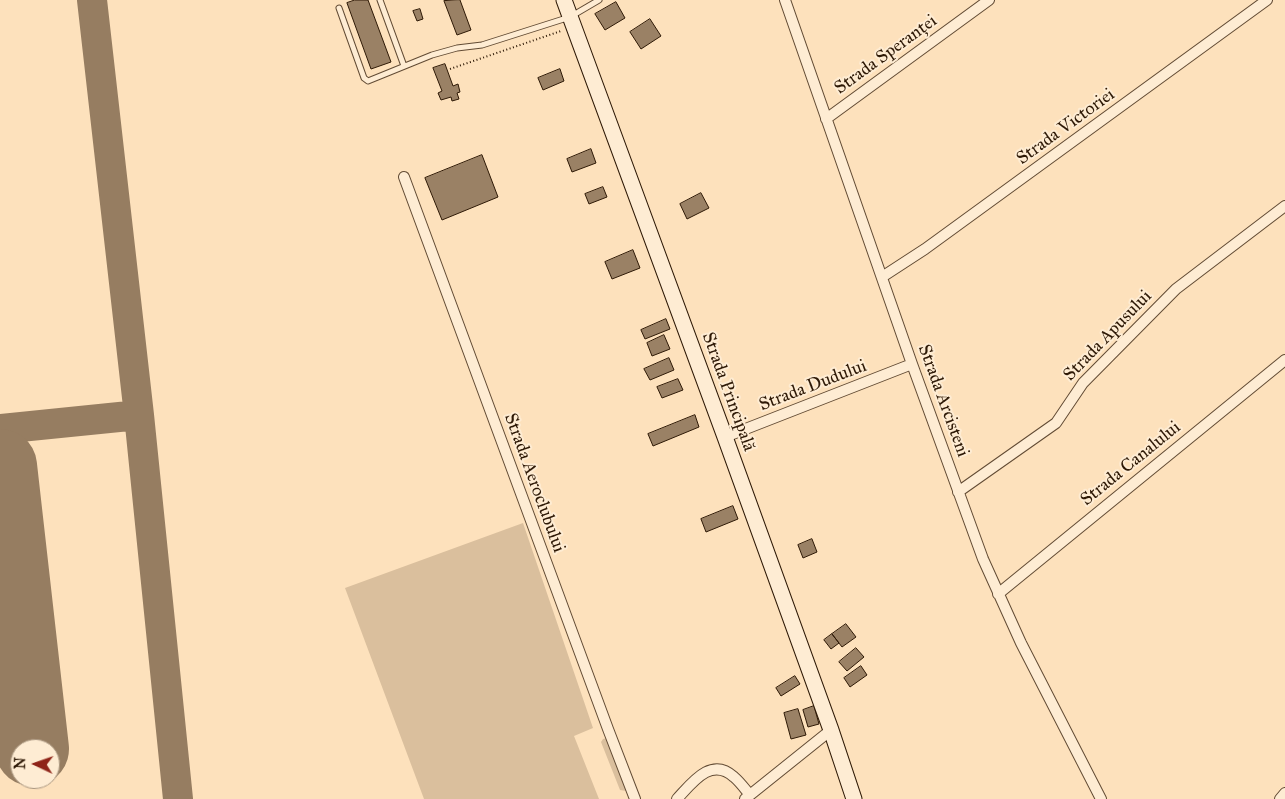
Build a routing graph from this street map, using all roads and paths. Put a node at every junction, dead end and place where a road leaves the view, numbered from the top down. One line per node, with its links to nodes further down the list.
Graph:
1 (380, 0): 10 (lane)
2 (564, 0): 8 (main road, Strada Principală)
3 (599, 0): 8 (lane)
4 (785, 0): 12 (street, Strada Arcisteni)
5 (989, 0): 12 (street, Strada Speranței)
6 (1267, 0): 15 (street, Strada Victoriei)
7 (339, 8): 10 (lane)
8 (570, 17): 10 (lane); 18 (main road, Strada Principală)
9 (562, 31): 11 (path)
10 (404, 66)
11 (450, 69)
12 (826, 119): 15 (street, Strada Arcisteni)
13 (404, 177): 24 (street, Strada Aeroclubului)
14 (1285, 206): 19 (street, Strada Apusului)
15 (882, 277): 17 (street, Strada Arcisteni)
16 (1285, 360): 20 (street, Strada Canalului)
17 (912, 364): 18 (street, Strada Dudului); 19 (street, Strada Arcisteni)
18 (725, 437): 21 (main road, Strada Principală)
19 (958, 492): 20 (street, Strada Arcisteni)
20 (998, 594): 27 (street, Strada Arcisteni)
21 (831, 730): 23 (street); 26 (main road, Strada Principală)
22 (1285, 793): 28 (street)
23 (747, 797): 25 (street)
24 (635, 799)
25 (677, 799)
26 (854, 799)
27 (1101, 799)
28 (1280, 799)

